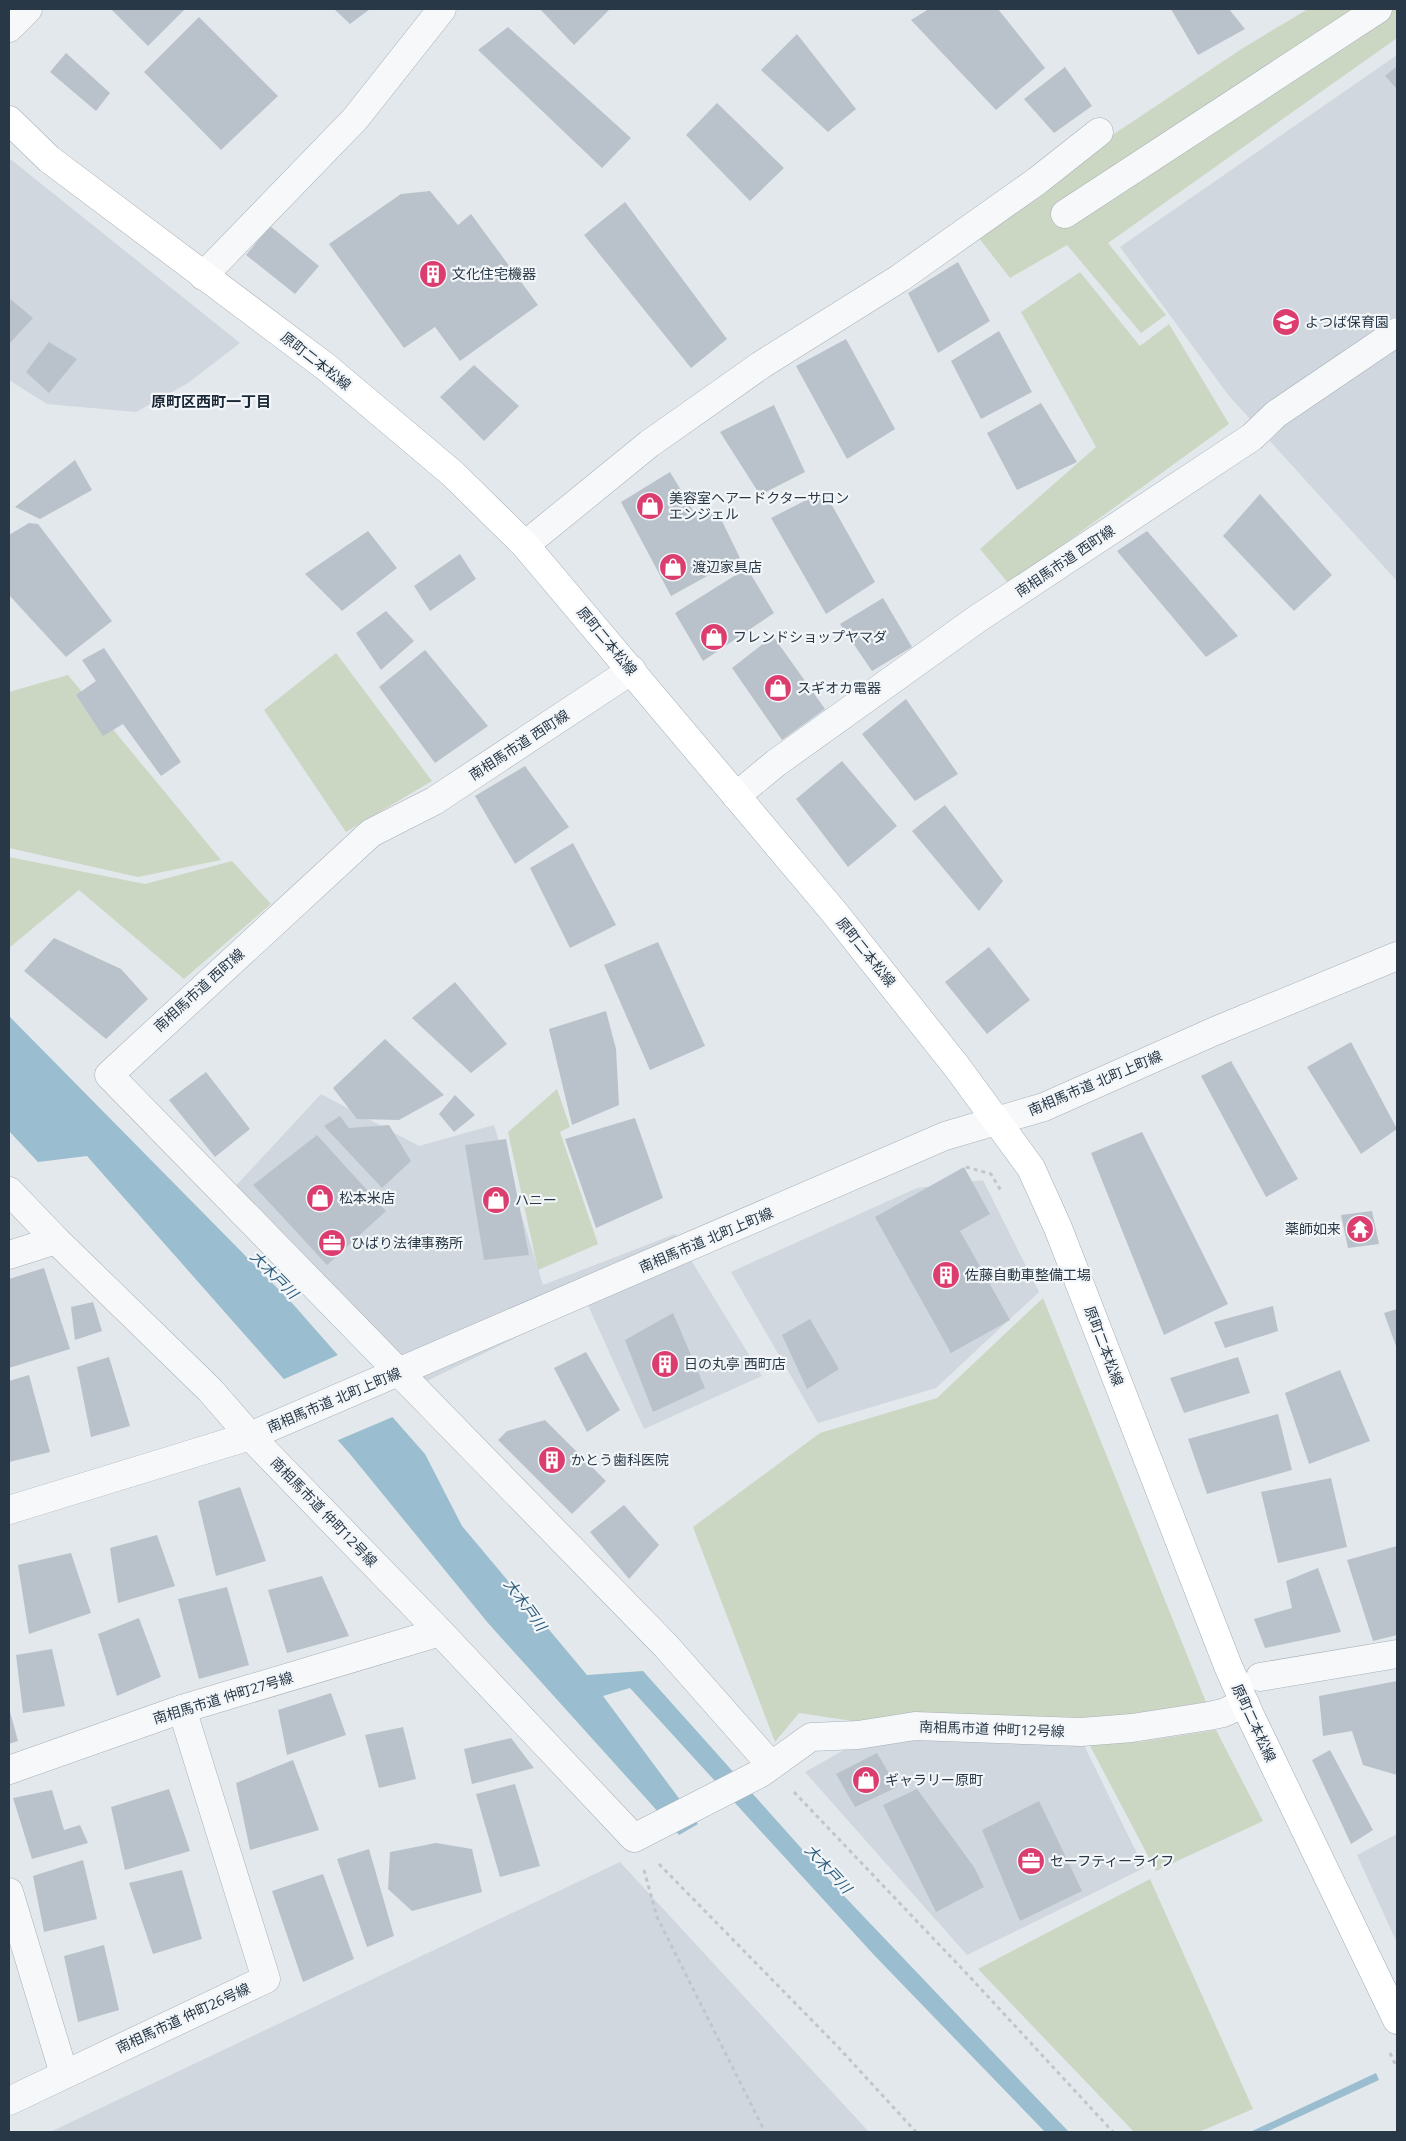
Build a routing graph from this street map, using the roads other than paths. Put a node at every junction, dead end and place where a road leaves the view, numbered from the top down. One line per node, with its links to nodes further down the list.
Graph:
1 (28, 9): 4 (street)
2 (442, 9): 8 (street)
3 (1378, 9): 7 (street)
4 (9, 28)
5 (9, 120): 8 (main road, 原町二本松線)
6 (1099, 132): 7 (street)
7 (1037, 181): 10 (street)
8 (203, 276): 10 (main road, 原町二本松線)
9 (1397, 332): 12 (street, 南相馬市道 西町線)
10 (525, 545): 11 (main road, 原町二本松線)
11 (632, 670): 12 (main road, 原町二本松線); 18 (street, 南相馬市道 西町線)
12 (736, 796): 14 (main road, 原町二本松線)
13 (1397, 956): 14 (street, 南相馬市道 北町上町線)
14 (996, 1122): 18 (street, 南相馬市道 北町上町線); 24 (main road, 原町二本松線)
15 (9, 1190): 16 (street, 南相馬市道 仲町12号線)
16 (56, 1240): 17 (street); 19 (street, 南相馬市道 仲町12号線)
17 (9, 1256)
18 (392, 1375): 19 (street, 南相馬市道 北町上町線); 26 (street)
19 (259, 1432): 20 (street, 南相馬市道 北町上町線); 21 (street, 南相馬市道 仲町12号線)
20 (9, 1510)
21 (440, 1632): 25 (street, 南相馬市道 仲町27号線); 26 (street, 南相馬市道 仲町12号線)
22 (1397, 1654): 23 (street)
23 (1260, 1677)
24 (1245, 1703): 26 (street, 南相馬市道 仲町12号線); 29 (main road, 原町二本松線)
25 (182, 1709): 27 (street, 南相馬市道 仲町27号線); 30 (street, 南相馬市道 仲町26号線)
26 (771, 1765)
27 (9, 1770)
28 (9, 1892): 30 (street)
29 (1397, 2020)
30 (64, 2074): 31 (street, 南相馬市道 仲町26号線)
31 (9, 2100)

